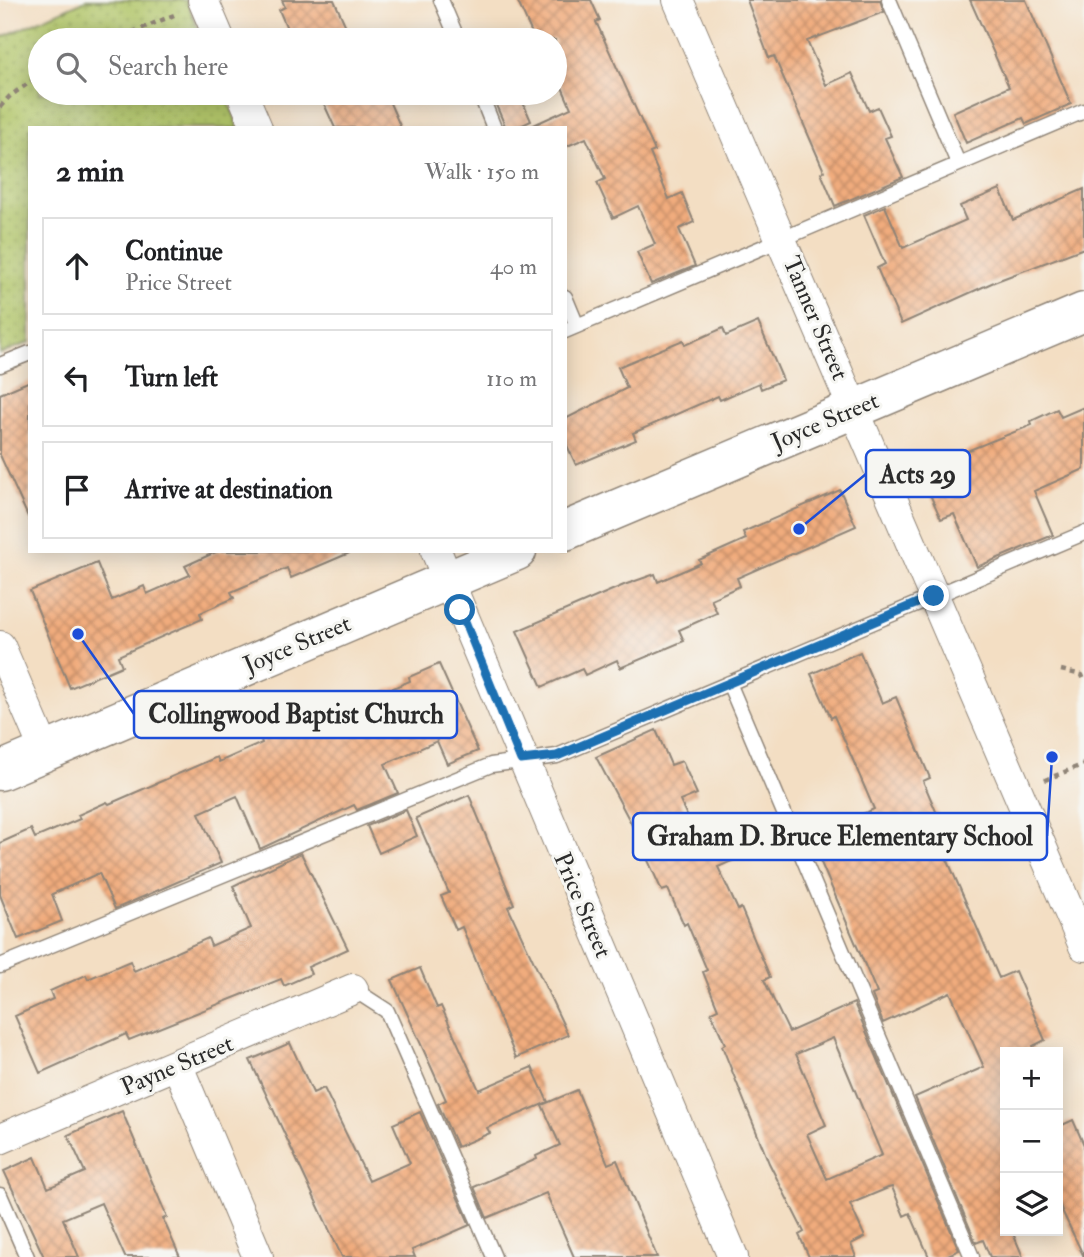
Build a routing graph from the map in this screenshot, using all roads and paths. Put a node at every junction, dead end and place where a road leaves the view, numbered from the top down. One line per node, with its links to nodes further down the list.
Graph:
1 (203, 0): 7 (street)
2 (441, 0): 8 (lane)
3 (678, 0): 17 (street, Tanner Street)
4 (889, 0): 16 (lane)
5 (174, 15): 6 (path)
6 (143, 28)
7 (215, 28)
8 (452, 28)
9 (28, 83): 12 (path)
10 (247, 105): 14 (street)
11 (485, 105): 15 (lane)
12 (0, 107)
13 (1084, 111): 16 (lane)
14 (256, 126)
15 (493, 126)
16 (958, 163): 17 (lane)
17 (783, 240): 20 (lane); 23 (street, Tanner Street)
18 (567, 308): 20 (lane)
19 (1084, 312): 23 (main road, Joyce Street)
20 (571, 328)
21 (28, 354): 22 (lane)
22 (0, 365)
23 (854, 409): 24 (main road, Joyce Street); 28 (street, Tanner Street)
24 (567, 530)
25 (1084, 533): 28 (lane)
26 (507, 553): 27 (main road, Joyce Street)
27 (442, 566): 33 (main road, Joyce Street); 34 (street, Price Street)
28 (934, 596): 32 (lane); 38 (street, Tanner Street)
29 (0, 646): 33 (street)
30 (1061, 670): 31 (path)
31 (1084, 680)
32 (729, 682): 34 (lane); 48 (lane)
33 (45, 751): 36 (main road, Joyce Street)
34 (521, 760): 39 (lane); 47 (street, Price Street)
35 (1084, 764): 37 (path)
36 (0, 771)
37 (1045, 780)
38 (1084, 946)
39 (0, 966)
40 (354, 989): 41 (street, Payne Street); 46 (lane)
41 (177, 1064): 42 (street, Payne Street); 45 (street)
42 (0, 1139)
43 (0, 1195): 44 (lane)
44 (27, 1257)
45 (258, 1257)
46 (494, 1257)
47 (733, 1257)
48 (972, 1257)

